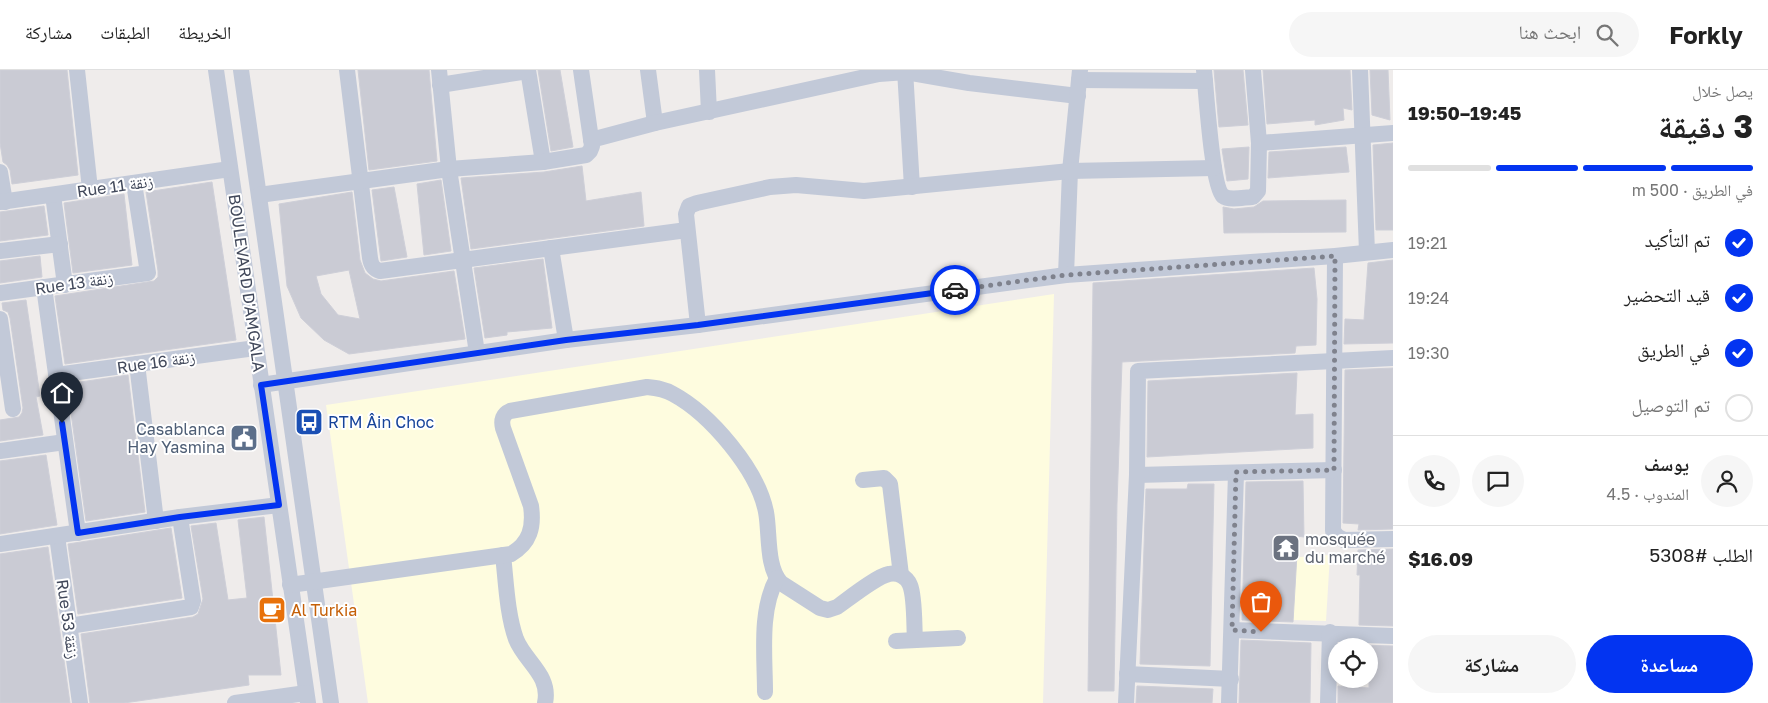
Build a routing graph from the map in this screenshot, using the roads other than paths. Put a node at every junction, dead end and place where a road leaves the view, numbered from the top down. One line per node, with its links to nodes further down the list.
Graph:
1 (77, 70): 31 (street)
2 (216, 70): 24 (street, BOULEVARD D'AMGALA)
3 (241, 70): 33 (street, BOULEVARD D'AMGALA)
4 (347, 70): 28 (street)
5 (528, 70): 14 (street); 22 (street)
6 (581, 70): 20 (street)
7 (648, 70): 17 (street)
8 (707, 70): 16 (street)
9 (1253, 70): 21 (street)
10 (1360, 70): 19 (street)
11 (906, 71): 15 (street); 16 (street); 30 (street)
12 (1080, 75): 13 (street); 15 (street)
13 (1205, 75): 23 (street)
14 (440, 77): 25 (street)
15 (1078, 96): 26 (street)
16 (708, 112): 17 (street)
17 (656, 123): 20 (street)
18 (1393, 134): 19 (street)
19 (1363, 135): 21 (street); 40 (street)
20 (592, 140): 22 (street)
21 (1259, 143): 23 (street)
22 (543, 162): 25 (street)
23 (1214, 168): 26 (street)
24 (230, 169): 29 (street, Rue 11 زنقة); 50 (street, BOULEVARD D'AMGALA)
25 (449, 169): 28 (street); 42 (street)
26 (1070, 171): 30 (street); 43 (street)
27 (0, 172): 34 (street)
28 (360, 181): 33 (street); 42 (street)
29 (134, 183): 31 (street, Rue 11 زنقة); 44 (street, Rue 13 زنقة)
30 (912, 187): 35 (street)
31 (90, 189): 32 (street, Rue 11 زنقة)
32 (52, 195): 34 (street, Rue 11 زنقة); 36 (street)
33 (259, 195): 56 (street, BOULEVARD D'AMGALA)
34 (2, 202)
35 (687, 230): 37 (street); 48 (street)
36 (60, 244): 39 (street); 44 (street)
37 (552, 248): 42 (street); 49 (street)
38 (1393, 250): 40 (street)
39 (0, 252)
40 (1367, 252): 41 (street)
41 (1335, 256): 43 (street); 53 (street)
42 (463, 261): 51 (street)
43 (1066, 275): 48 (street)
44 (65, 285): 45 (street, Rue 13 زنقة)
45 (44, 287): 46 (street, Rue 13 زنقة); 55 (street)
46 (0, 293)
47 (0, 319): 58 (street)
48 (698, 325): 49 (street)
49 (566, 340): 51 (street)
50 (256, 348): 54 (street, Rue 16 زنقة); 57 (street, BOULEVARD D'AMGALA)
51 (477, 354): 56 (street)
52 (1393, 358): 53 (street)
53 (1334, 362): 61 (street); 63 (street)
54 (137, 364): 55 (street, Rue 16 زنقة); 67 (street)
55 (56, 375): 59 (street)
56 (285, 382): 57 (street); 75 (street, BOULEVARD D'AMGALA)
57 (261, 385): 65 (street, BOULEVARD D'AMGALA)
58 (13, 409)
59 (65, 442): 60 (street); 68 (street)
60 (0, 451)
61 (1334, 470): 62 (street); 70 (street)
62 (1236, 472): 63 (street); 78 (street)
63 (1137, 475): 84 (street)
64 (863, 480): 73 (street)
65 (279, 505): 66 (street); 76 (street, BOULEVARD D'AMGALA)
66 (180, 517): 67 (street); 77 (street)
67 (156, 521): 68 (street)
68 (78, 533): 69 (street)
69 (57, 536): 71 (street); 77 (street, Rue 53 زنقة)
70 (1393, 538)
71 (0, 544)
72 (503, 555): 74 (street); 75 (street); 91 (street)
73 (901, 575): 74 (street); 82 (street)
74 (777, 578): 86 (street)
75 (314, 582): 76 (street); 90 (street, BOULEVARD D'AMGALA)
76 (290, 585): 87 (street, BOULEVARD D'AMGALA)
77 (69, 626): 88 (street, Rue 53 زنقة)
78 (1232, 630): 79 (street); 85 (street)
79 (1330, 632): 80 (street); 94 (street)
80 (1393, 636)
81 (958, 638): 82 (street)
82 (915, 640): 83 (street)
83 (896, 641)
84 (1127, 674): 85 (street); 92 (street)
85 (1230, 679): 93 (street)
86 (765, 692)
87 (307, 698): 89 (street)
88 (80, 703)
89 (236, 703)
90 (331, 703)
91 (545, 703)
92 (1126, 703)
93 (1229, 703)
94 (1328, 703)

